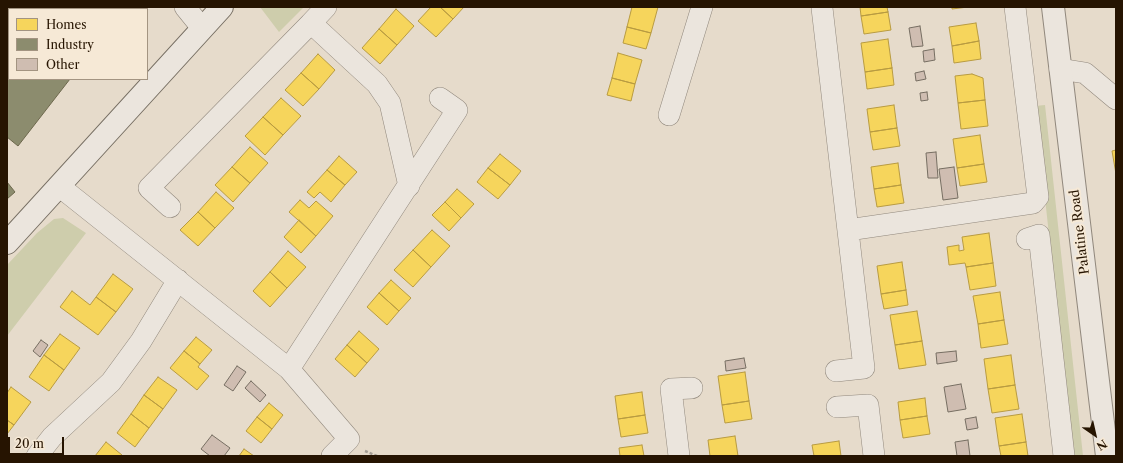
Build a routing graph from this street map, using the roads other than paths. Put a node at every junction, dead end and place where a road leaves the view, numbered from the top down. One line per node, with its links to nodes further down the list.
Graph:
1 (185, 7): 9 (street)
2 (222, 7): 9 (street)
3 (326, 7): 8 (street)
4 (702, 7): 13 (street)
5 (1016, 7): 17 (street)
6 (1053, 7): 10 (street, Palatine Road)
7 (822, 8): 17 (street)
8 (311, 23): 15 (street); 16 (street)
9 (202, 28): 14 (street)
10 (1060, 69): 12 (street); 30 (street, Palatine Road)
11 (440, 98): 15 (street)
12 (1116, 99)
13 (669, 115)
14 (59, 186): 19 (street); 20 (street)
15 (409, 186): 21 (street)
16 (170, 207)
17 (848, 230): 22 (street)
18 (1027, 239): 29 (street)
19 (7, 243)
20 (178, 280): 21 (street); 25 (street)
21 (289, 370): 26 (street)
22 (836, 371)
23 (692, 388): 27 (street)
24 (837, 407): 28 (street)
25 (37, 456)
26 (332, 456)
27 (679, 456)
28 (874, 456)
29 (1064, 456)
30 (1107, 456)

